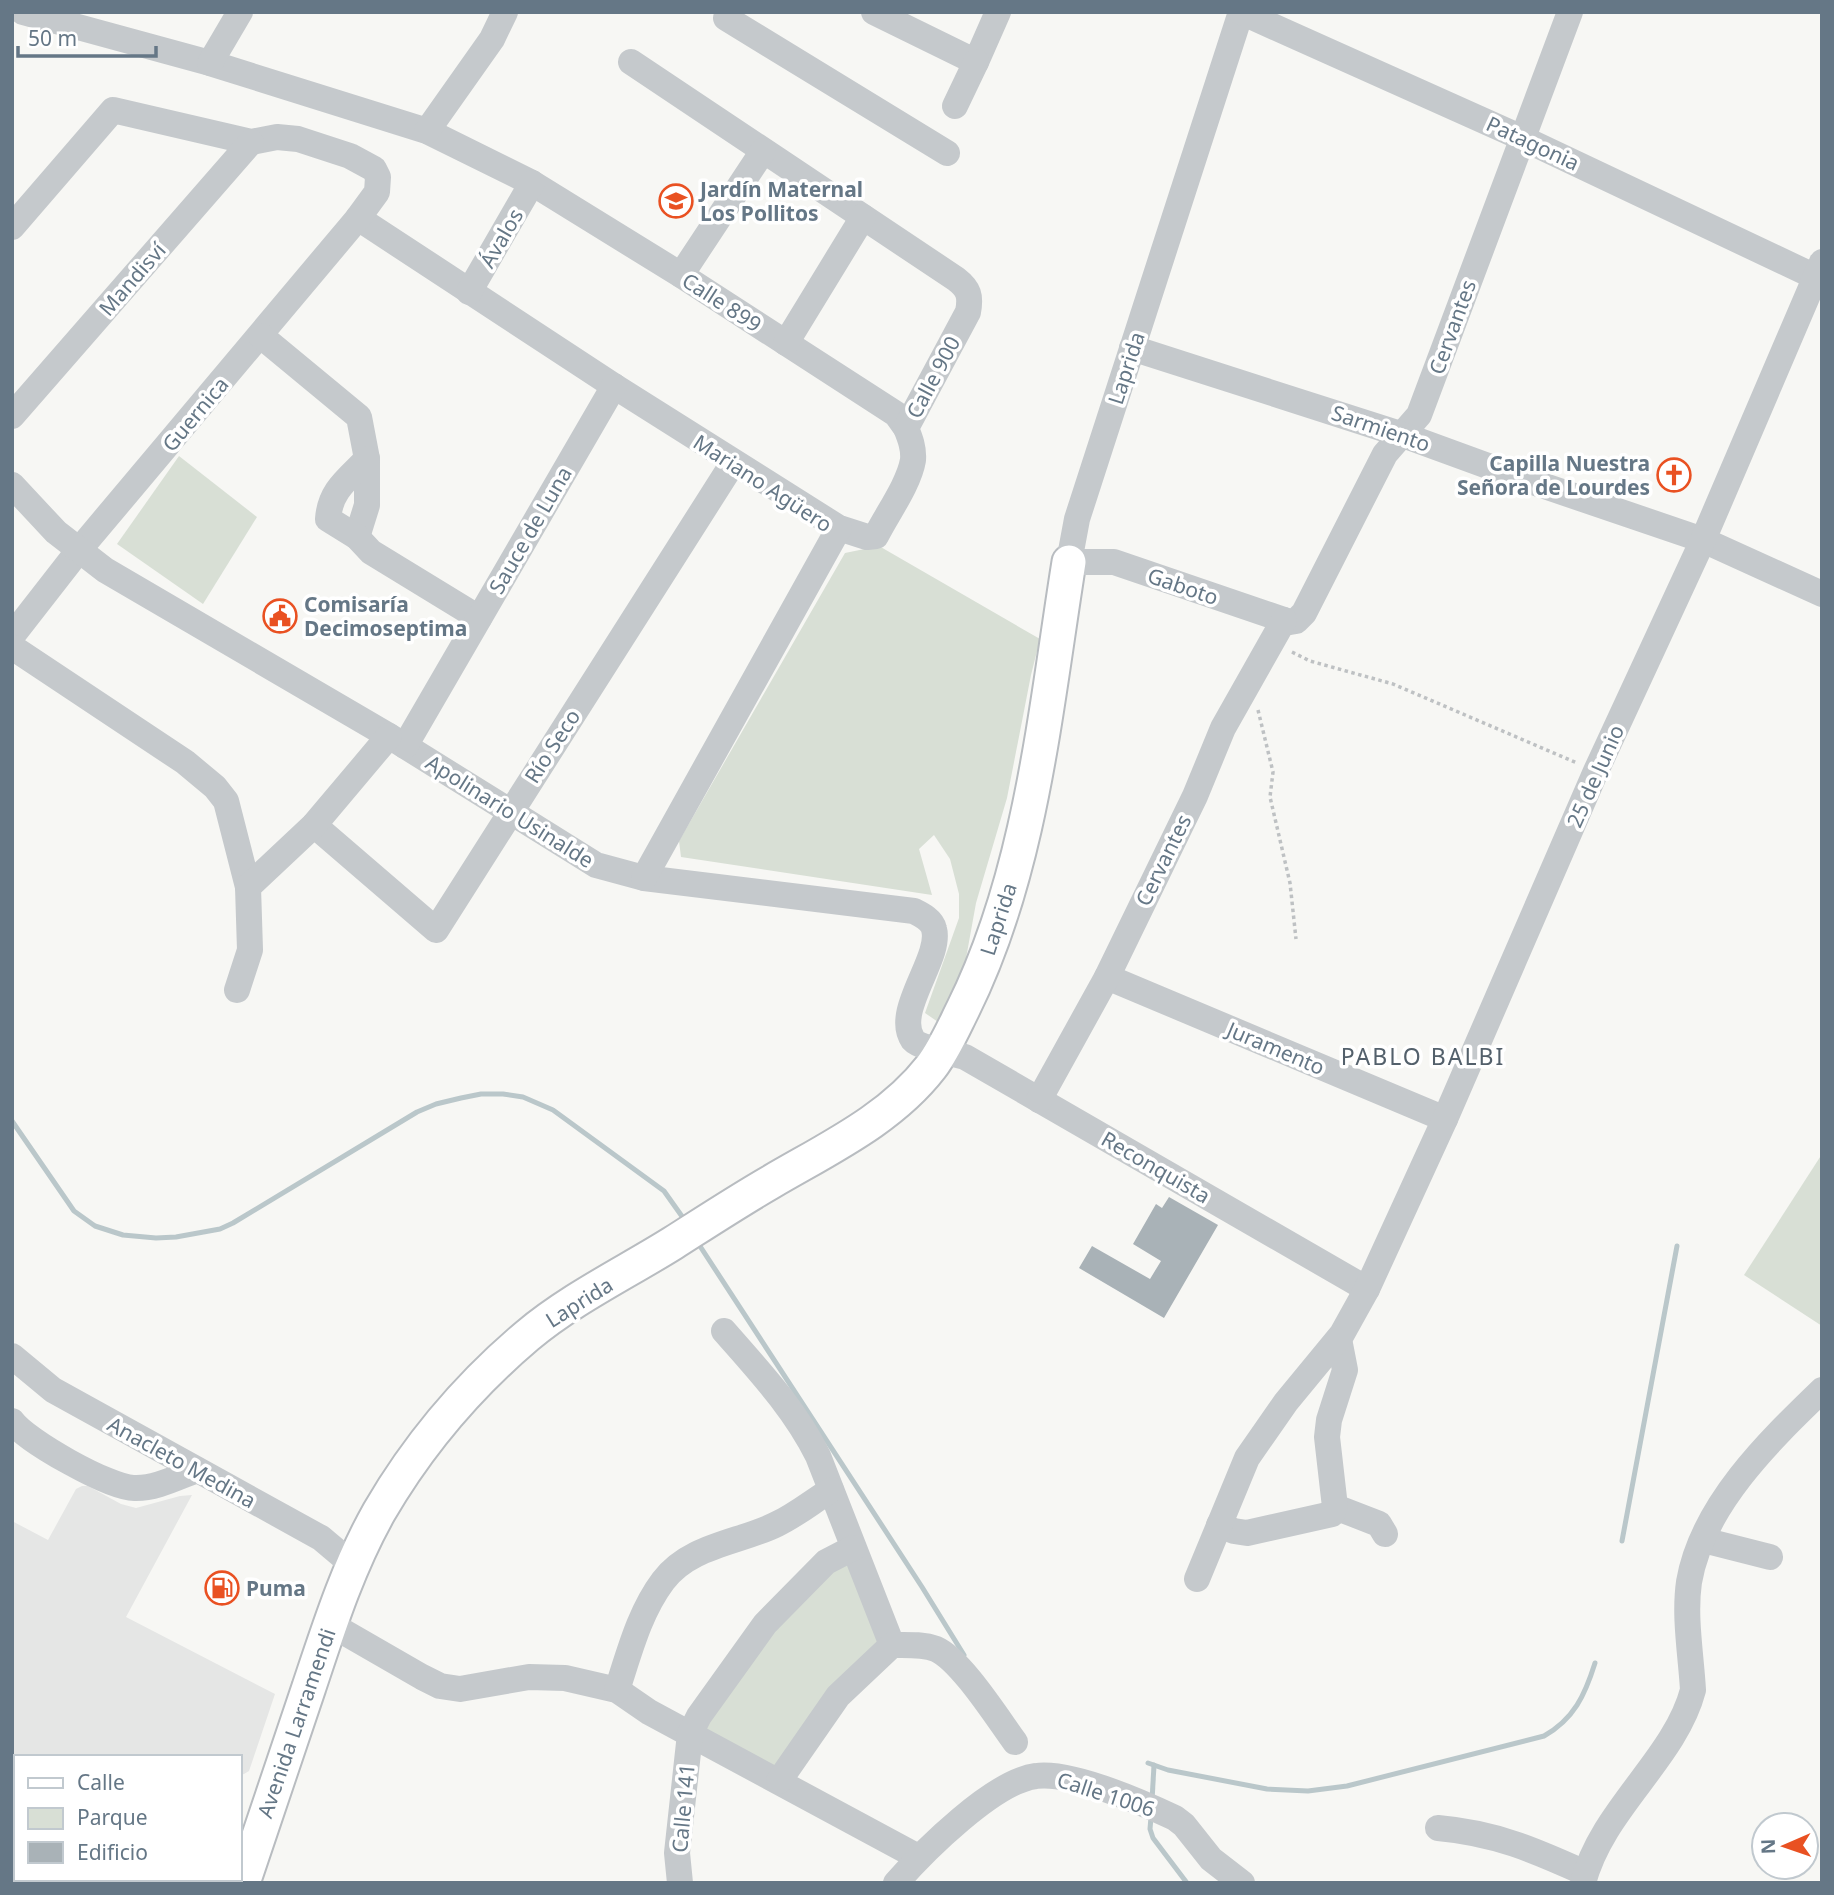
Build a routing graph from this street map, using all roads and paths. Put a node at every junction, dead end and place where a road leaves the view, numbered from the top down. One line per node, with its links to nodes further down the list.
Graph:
1 (23, 12): 11 (street, Calle 899)
2 (240, 12): 11 (street)
3 (505, 12): 13 (street)
4 (874, 12): 10 (street)
5 (998, 12): 10 (street)
6 (1241, 12): 14 (street, Patagonia); 27 (street, Laprida)
7 (1570, 12): 14 (street, Cervantes)
8 (728, 15): 17 (street)
9 (631, 62): 16 (street)
10 (976, 62): 12 (street)
11 (210, 63): 13 (street, Calle 899)
12 (956, 106)
13 (426, 131): 18 (street, Calle 899)
14 (1522, 138): 22 (street, Patagonia); 31 (street, Cervantes)
15 (251, 142): 20 (street, Guernica); 21 (street); 29 (street, Mandisví)
16 (763, 150): 19 (street); 23 (street)
17 (947, 153)
18 (532, 183): 23 (street, Calle 899); 24 (street, Ávalos)
19 (863, 217): 26 (street); 30 (street, Calle 900)
20 (358, 218): 24 (street, Mariano Agüero); 25 (street, Guernica)
21 (12, 227)
22 (1820, 273): 37 (street, 25 de Junio)
23 (681, 275): 26 (street, Calle 899)
24 (469, 292): 28 (street, Mariano Agüero)
25 (261, 336): 32 (street); 38 (street, Guernica)
26 (786, 343): 30 (street, Calle 899)
27 (1132, 348): 31 (street, Sarmiento); 39 (street, Laprida)
28 (614, 386): 33 (street, Mariano Agüero); 41 (street, Sauce de Luna)
29 (12, 416)
30 (906, 428): 35 (street, Calle 900)
31 (1403, 435): 37 (street, Sarmiento); 42 (street, Cervantes)
32 (367, 459): 36 (street); 36 (street)
33 (733, 463): 35 (street, Mariano Agüero); 48 (street, Río Seco)
34 (12, 485): 38 (street, Apolinario Usinalde)
35 (839, 528): 50 (street, Mariano Agüero)
36 (357, 537): 41 (street)
37 (1703, 540): 40 (street, Sarmiento); 47 (street, 25 de Junio)
38 (79, 550): 43 (street, Guernica); 46 (street, Apolinario Usinalde)
39 (1069, 562): 42 (street, Gaboto); 55 (main road, Laprida)
40 (1822, 594)
41 (479, 618): 46 (street, Sauce de Luna)
42 (1284, 627): 45 (street, Cervantes); 47 (path)
43 (12, 636)
44 (12, 647): 51 (street)
45 (1251, 678): 52 (path); 53 (street, Cervantes)
46 (397, 741): 48 (street, Apolinario Usinalde); 49 (street, Sauce de Luna)
47 (1596, 771): 57 (street, 25 de Junio)
48 (509, 813): 49 (street, Río Seco); 50 (street, Apolinario Usinalde)
49 (314, 825): 51 (street, Sauce de Luna)
50 (644, 878): 55 (street, Apolinario Usinalde)
51 (248, 887): 54 (street)
52 (1296, 939)
53 (1107, 977): 56 (street, Cervantes); 57 (street, Juramento)
54 (237, 990)
55 (942, 1050): 56 (street, Reconquista); 72 (main road, Laprida)
56 (1040, 1101): 58 (street, Reconquista)
57 (1445, 1119): 58 (street, 25 de Junio)
58 (1367, 1289): 60 (street, 25 de Junio)
59 (724, 1331): 65 (street)
60 (1339, 1339): 66 (street); 67 (street, 25 de Junio)
61 (12, 1356): 64 (street, Anacleto Medina)
62 (1822, 1390): 69 (street)
63 (12, 1421): 64 (street)
64 (197, 1470): 72 (street, Anacleto Medina)
65 (831, 1490): 70 (street); 76 (street)
66 (1335, 1507): 67 (street); 68 (street)
67 (1219, 1525): 73 (street, 25 de Junio)
68 (1385, 1534)
69 (1703, 1540): 71 (street); 82 (street)
70 (853, 1548): 75 (street); 77 (street)
71 (1770, 1557)
72 (353, 1565): 74 (main road, Avenida Larramendi)
73 (1197, 1579)
74 (330, 1624): 76 (street); 83 (main road, Avenida Larramendi)
75 (892, 1645): 78 (street); 79 (street)
76 (617, 1690): 77 (street)
77 (690, 1734): 79 (street); 84 (street, Calle 141)
78 (1015, 1742)
79 (779, 1781): 81 (street)
80 (1438, 1828): 82 (street)
81 (918, 1857): 85 (street, Calle 1006); 86 (street, Calle 1006)
82 (1586, 1880)
83 (243, 1883)
84 (680, 1883)
85 (896, 1883)
86 (1242, 1883)

